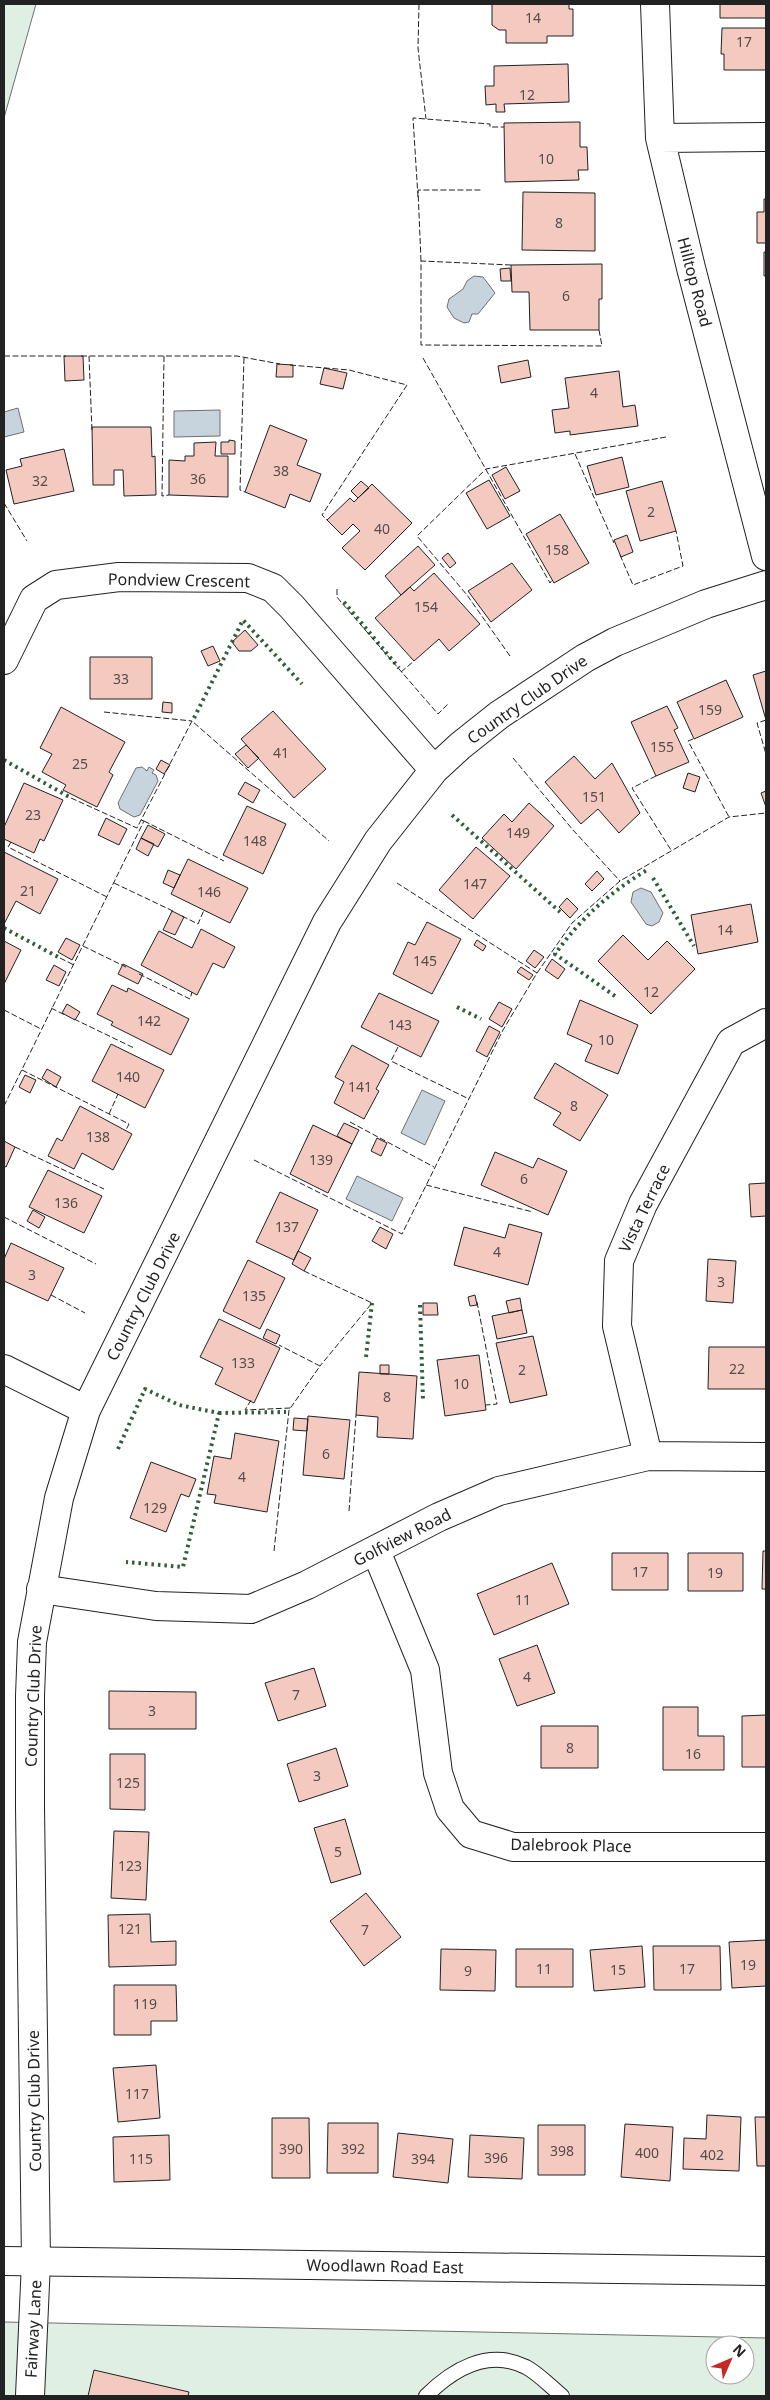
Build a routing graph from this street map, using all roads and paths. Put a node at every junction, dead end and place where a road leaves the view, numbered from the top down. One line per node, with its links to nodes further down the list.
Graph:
1 (655, 4): 3 (street, Hilltop Road)
2 (766, 137): 3 (street)
3 (660, 138): 4 (street, Hilltop Road)
4 (766, 556)
5 (766, 585): 7 (street, Country Club Drive)
6 (4, 660): 7 (street, Pondview Crescent)
7 (434, 770): 10 (street, Country Club Drive)
8 (766, 1023): 11 (street, Vista Terrace)
9 (4, 1369): 10 (street)
10 (86, 1410): 14 (street, Country Club Drive)
11 (648, 1456): 12 (street, Golfview Road); 13 (street, Golfview Road)
12 (766, 1456)
13 (376, 1551): 14 (street, Golfview Road); 15 (street, Dalebrook Place)
14 (41, 1589): 17 (street, Country Club Drive)
15 (766, 1847)
16 (4, 2261): 17 (street, Woodlawn Road East)
17 (36, 2262): 18 (street, Woodlawn Road East); 19 (street, Fairway Lane)
18 (766, 2271)
19 (30, 2396)
20 (426, 2396): 21 (lane)
21 (562, 2396)

